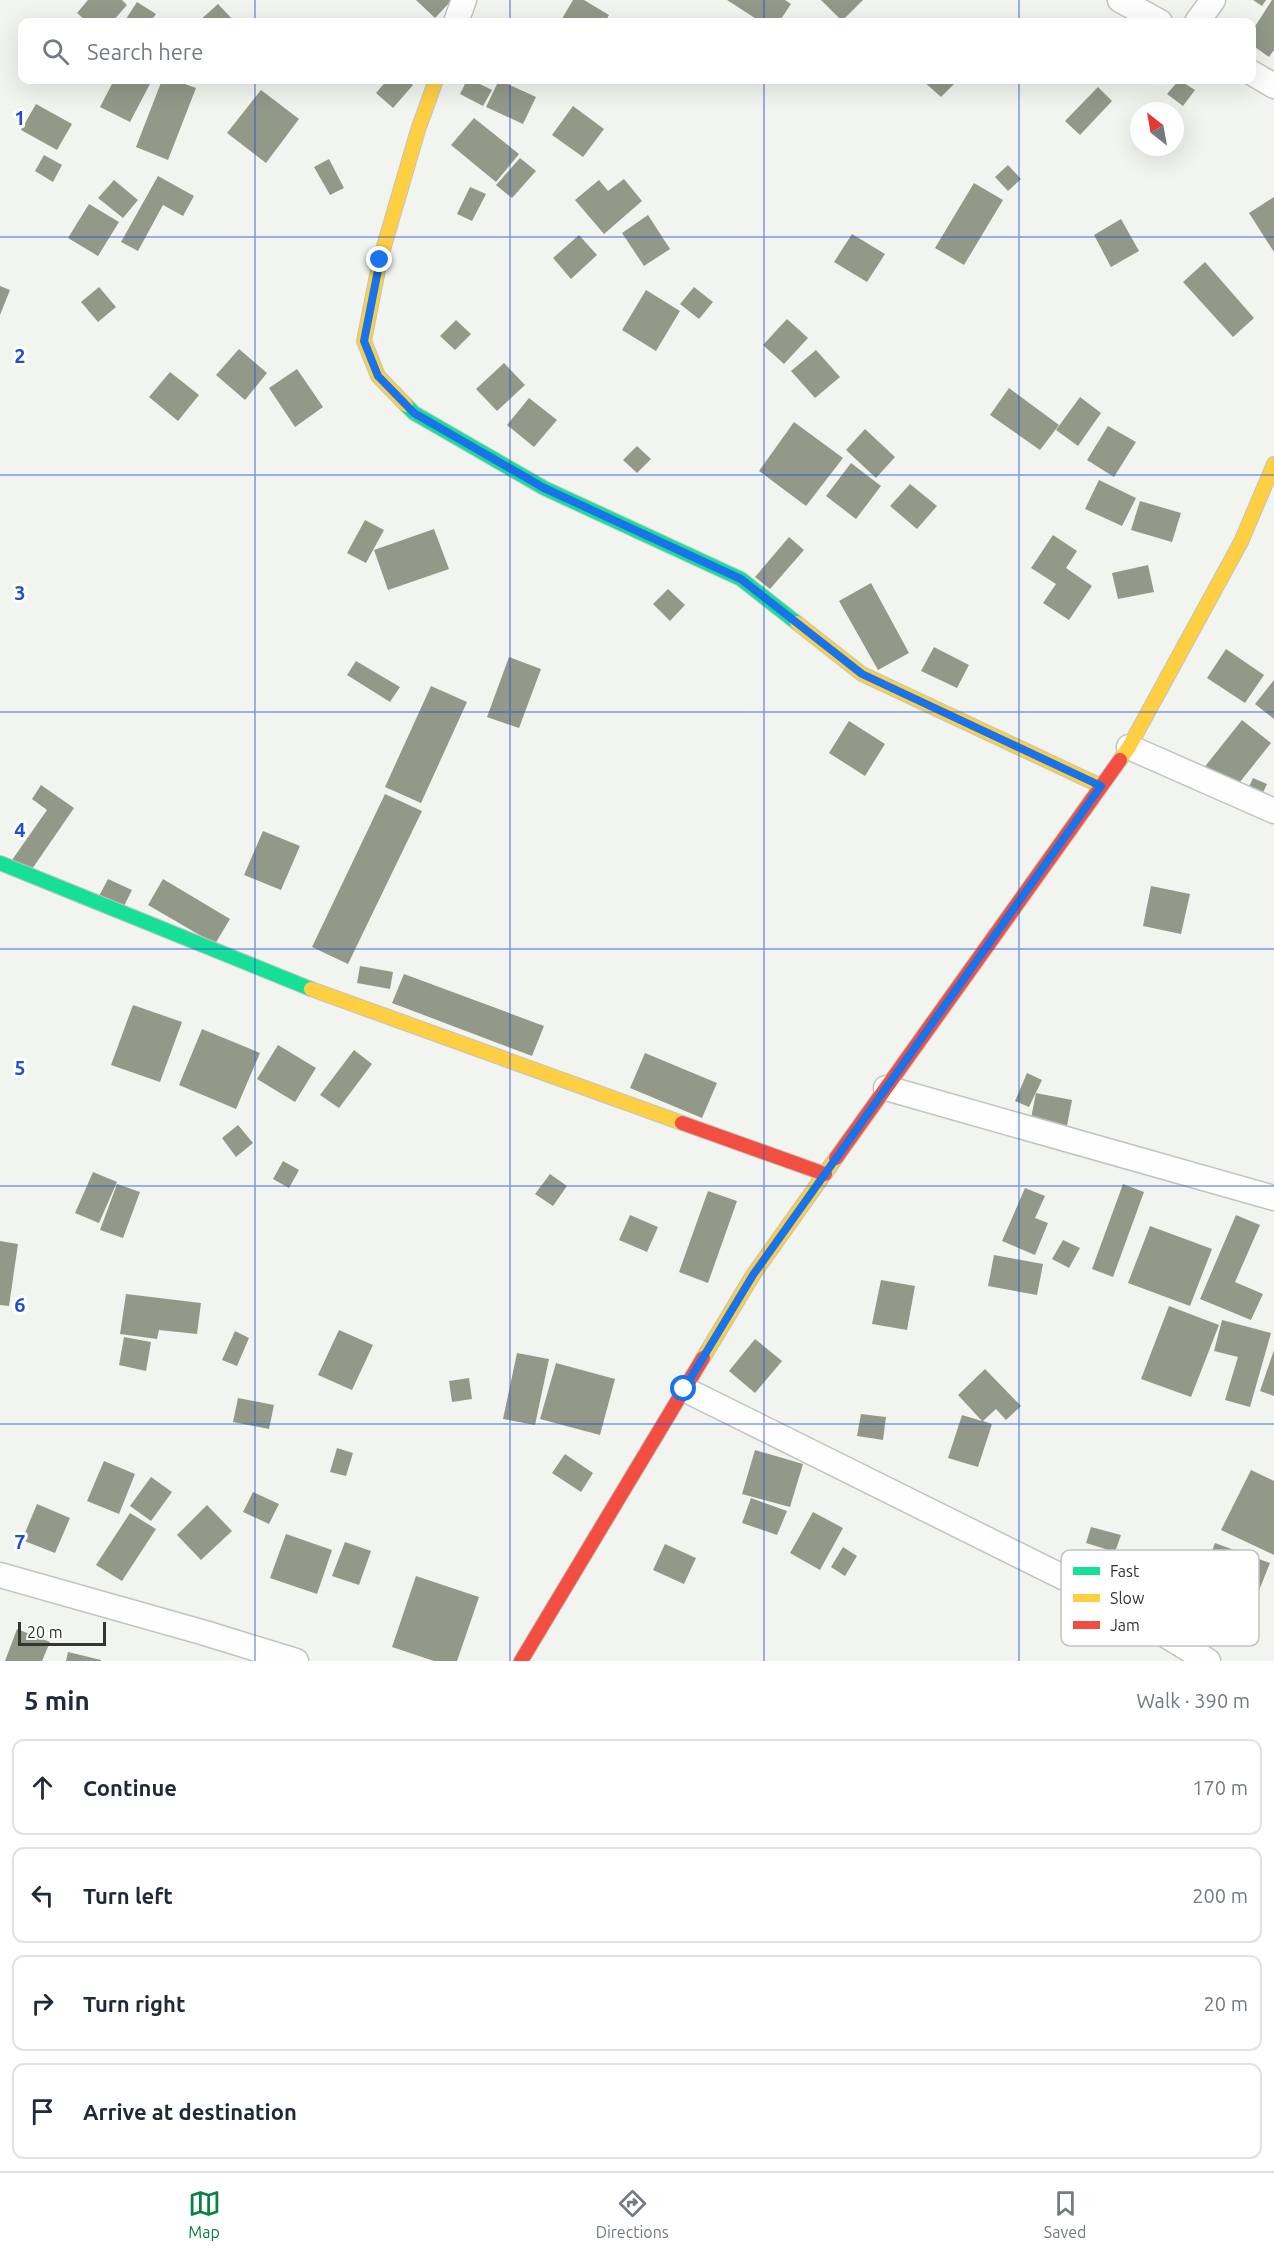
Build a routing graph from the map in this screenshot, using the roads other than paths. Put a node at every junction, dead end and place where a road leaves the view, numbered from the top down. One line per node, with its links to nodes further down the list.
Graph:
1 (464, 0): 4 (street)
2 (1120, 0): 5 (street)
3 (1214, 0): 6 (street)
4 (457, 18)
5 (1153, 18)
6 (1200, 18)
7 (1256, 76): 9 (street)
8 (435, 84): 12 (street)
9 (1274, 86)
10 (1274, 464): 11 (street)
11 (1129, 747): 12 (street); 13 (street)
12 (1101, 786): 15 (street)
13 (1274, 811)
14 (0, 863): 16 (street)
15 (886, 1088): 16 (street); 17 (street)
16 (825, 1174): 18 (street)
17 (1274, 1198)
18 (684, 1389): 20 (street); 23 (street)
19 (0, 1575): 22 (street)
20 (1061, 1576)
21 (1183, 1646): 24 (street)
22 (296, 1661)
23 (521, 1661)
24 (1208, 1661)

